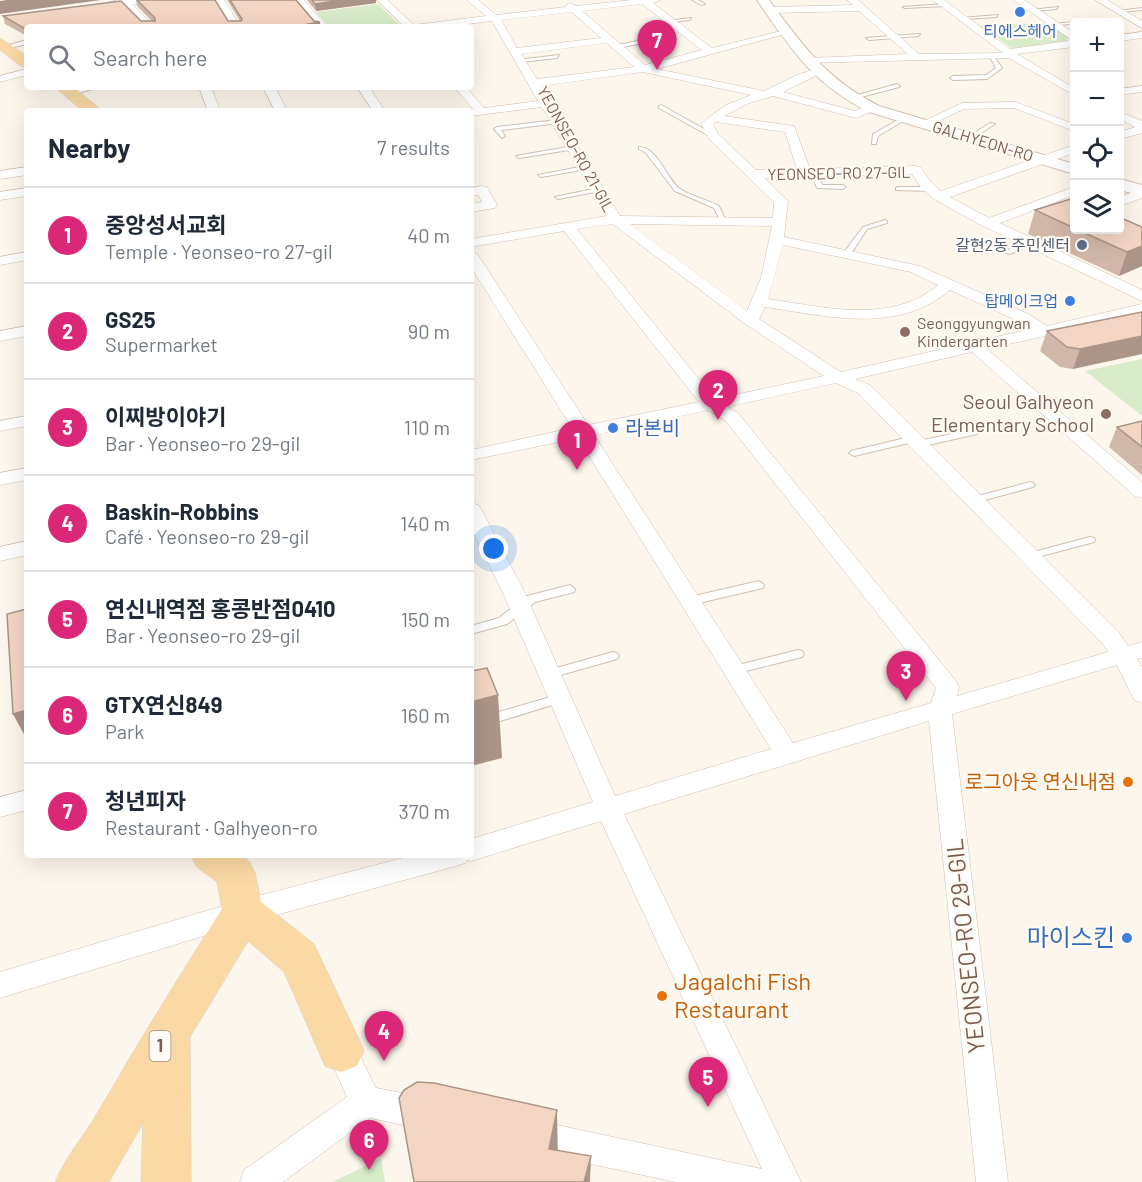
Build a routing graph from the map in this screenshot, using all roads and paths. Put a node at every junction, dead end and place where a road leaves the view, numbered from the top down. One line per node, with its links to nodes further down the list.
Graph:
1 (148, 0): 12 (street)
2 (219, 0): 32 (street)
3 (299, 0): 33 (street)
4 (382, 0): 34 (street)
5 (472, 0): 27 (street)
6 (561, 0): 22 (street)
7 (656, 0): 13 (street)
8 (694, 0): 15 (lane)
9 (852, 0): 18 (street)
10 (1018, 0): 23 (street)
11 (1101, 0): 24 (street)
12 (125, 1): 20 (street); 31 (street)
13 (644, 2): 22 (street); 29 (street)
14 (941, 2): 17 (lane); 26 (street)
15 (703, 4)
16 (767, 5): 18 (street); 38 (main road, GALHYEON-RO)
17 (905, 7)
18 (861, 8): 42 (street)
19 (1056, 8): 23 (lane)
20 (81, 9)
21 (1142, 9): 24 (lane)
22 (576, 10): 27 (street); 47 (street)
23 (1033, 10): 36 (street)
24 (1120, 11): 37 (street)
25 (996, 16): 26 (lane)
26 (963, 18): 51 (street)
27 (495, 19): 35 (street); 52 (street)
28 (689, 19): 29 (lane)
29 (670, 21): 50 (street)
30 (1070, 22): 36 (lane)
31 (147, 24)
32 (234, 24)
33 (319, 24)
34 (408, 24)
35 (446, 24)
36 (1055, 24): 39 (street)
37 (1142, 25)
38 (786, 31): 50 (street); 56 (main road, GALHYEON-RO)
39 (1070, 34)
40 (918, 35): 42 (lane)
41 (1142, 35): 43 (street)
42 (893, 36): 44 (lane); 54 (street)
43 (1124, 37)
44 (869, 38)
45 (642, 42): 47 (lane)
46 (24, 43): 49 (lane)
47 (614, 43): 52 (street); 58 (street)
48 (1070, 45): 51 (street)
49 (2, 50): 57 (main road)
50 (710, 51): 58 (street)
51 (1012, 54): 55 (street); 70 (street)
52 (518, 56): 53 (lane); 62 (street)
53 (557, 56)
54 (916, 57): 55 (street); 56 (street)
55 (993, 57): 60 (lane)
56 (813, 67): 73 (street); 74 (main road, GALHYEON-RO)
57 (24, 69)
58 (643, 69): 62 (street, YEONSEO-RO 21-GIL); 73 (street, GALHYEON-RO)
59 (24, 72): 61 (street)
60 (953, 78)
61 (0, 79)
62 (535, 83): 75 (street, YEONSEO-RO 21-GIL)
63 (897, 86): 74 (lane)
64 (1142, 89): 71 (street)
65 (67, 90): 78 (main road)
66 (206, 90): 79 (street)
67 (270, 90): 80 (street)
68 (365, 90): 81 (street)
69 (462, 90): 82 (street)
70 (1070, 90)
71 (1124, 91)
72 (46, 92): 77 (main road)
73 (767, 93): 83 (street, GALHYEON-RO); 85 (street)
74 (850, 98): 83 (main road, GALHYEON-RO)
75 (546, 103): 84 (street); 88 (street, YEONSEO-RO 21-GIL)
76 (661, 107): 95 (lane)
77 (65, 108)
78 (90, 108)
79 (213, 108)
80 (279, 108)
81 (377, 108)
82 (473, 108)
83 (871, 108): 86 (main road, GALHYEON-RO)
84 (476, 112)
85 (713, 118): 95 (street); 106 (street)
86 (905, 118): 89 (main road, GALHYEON-RO); 97 (lane)
87 (1124, 118): 92 (street)
88 (557, 122): 94 (lane); 98 (street, YEONSEO-RO 21-GIL)
89 (924, 124): 91 (street, GALHYEON-RO); 96 (main road, GALHYEON-RO)
90 (992, 124): 96 (lane)
91 (1070, 126)
92 (1142, 128): 93 (street)
93 (1124, 134)
94 (502, 136)
95 (713, 136): 107 (street)
96 (970, 138): 102 (main road, GALHYEON-RO)
97 (874, 143)
98 (573, 148): 101 (lane); 103 (street, YEONSEO-RO 21-GIL)
99 (641, 148): 124 (lane)
100 (1070, 150): 102 (street)
101 (519, 156)
102 (1041, 159): 104 (main road, GALHYEON-RO); 116 (street, GALHYEON-RO)
103 (585, 168): 109 (lane); 113 (street, YEONSEO-RO 21-GIL)
104 (1070, 168)
105 (24, 171): 108 (street)
106 (810, 173): 107 (street, YEONSEO-RO 27-GIL); 111 (lane); 116 (street, YEONSEO-RO 27-GIL)
107 (753, 174): 125 (street)
108 (0, 175)
109 (541, 175)
110 (1124, 186): 118 (main road)
111 (843, 187)
112 (898, 189): 116 (lane)
113 (598, 190): 120 (lane); 123 (street, YEONSEO-RO 21-GIL)
114 (476, 191): 122 (street)
115 (24, 192): 119 (street)
116 (934, 192): 127 (street, YEONSEO-RO 27-GIL)
117 (1070, 192): 127 (street)
118 (1142, 192): 121 (street)
119 (0, 196)
120 (558, 197)
121 (1124, 200)
122 (474, 208)
123 (616, 220): 124 (street); 128 (street); 141 (street)
124 (723, 220): 125 (street)
125 (780, 222): 129 (street)
126 (885, 222): 133 (lane)
127 (989, 223): 131 (street, YEONSEO-RO 27-GIL)
128 (567, 226): 130 (street); 147 (street)
129 (777, 240): 133 (street); 139 (street)
130 (474, 242)
131 (1030, 243): 132 (lane); 138 (street, YEONSEO-RO 27-GIL)
132 (1006, 252)
133 (846, 255): 137 (street)
134 (24, 257): 136 (street)
135 (474, 260): 150 (street)
136 (0, 261)
137 (949, 285): 139 (street); 142 (street)
138 (1142, 296)
139 (760, 302): 141 (street)
140 (1142, 309): 142 (street)
141 (750, 320): 146 (street)
142 (1043, 330): 145 (street)
143 (24, 332): 144 (street)
144 (0, 336)
145 (974, 346): 146 (street); 158 (street)
146 (838, 378): 147 (street); 152 (street)
147 (710, 404): 150 (street); 178 (street)
148 (24, 422): 149 (street)
149 (0, 426)
150 (581, 432): 154 (street); 168 (street)
151 (974, 432): 152 (lane)
152 (916, 442): 153 (lane); 159 (street)
153 (854, 453)
154 (474, 454)
155 (24, 475): 156 (street)
156 (0, 479)
157 (1030, 485): 159 (lane)
158 (1142, 492)
159 (974, 500): 165 (street)
160 (474, 522): 162 (street)
161 (1090, 540): 165 (lane)
162 (479, 544): 169 (street)
163 (24, 549): 164 (street)
164 (0, 554)
165 (1030, 556): 171 (street)
166 (759, 585): 168 (lane)
167 (570, 589): 169 (lane)
168 (690, 601): 174 (street)
169 (520, 606): 170 (lane); 175 (street)
170 (474, 629)
171 (1133, 653): 176 (street); 178 (street)
172 (798, 654): 174 (lane)
173 (613, 656): 175 (lane)
174 (734, 670): 180 (street)
175 (550, 674): 177 (street)
176 (1142, 694)
177 (561, 698): 179 (lane); 183 (street)
178 (940, 710): 180 (street); 198 (street, YEONSEO-RO 29-GIL)
179 (474, 723)
180 (787, 754): 183 (street)
181 (24, 801): 182 (street)
182 (0, 807)
183 (609, 810): 184 (street); 197 (street)
184 (474, 849)
185 (421, 858): 186 (street)
186 (234, 874): 187 (street); 188 (main road, 1); 189 (main road)
187 (0, 985)
188 (168, 1033): 193 (main road, 1); 194 (main road)
189 (341, 1050): 190 (street)
190 (366, 1102): 191 (street); 195 (street)
191 (458, 1120)
192 (503, 1130): 196 (street)
193 (80, 1182)
194 (165, 1182)
195 (256, 1182)
196 (754, 1182)
197 (785, 1182)
198 (992, 1182)

